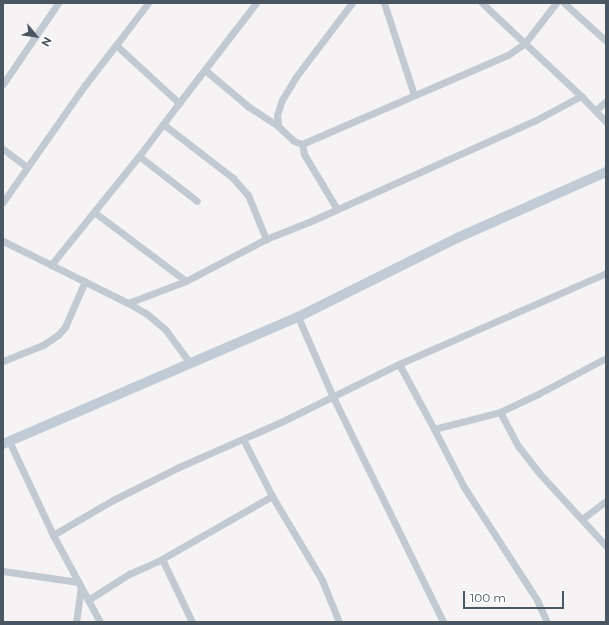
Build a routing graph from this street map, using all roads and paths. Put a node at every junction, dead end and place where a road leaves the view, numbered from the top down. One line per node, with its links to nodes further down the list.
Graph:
1 (58, 3): 13 (street)
2 (148, 3): 11 (street)
3 (256, 3): 12 (street)
4 (352, 3): 21 (street)
5 (384, 3): 14 (street)
6 (482, 3): 10 (street)
7 (556, 3): 10 (street)
8 (564, 3): 9 (street)
9 (606, 41)
10 (525, 43): 14 (street); 15 (street)
11 (116, 45): 17 (street); 25 (street)
12 (205, 70): 17 (street); 21 (street)
13 (3, 84)
14 (414, 95): 22 (street)
15 (581, 96): 18 (street); 29 (street)
16 (606, 101): 18 (street)
17 (179, 103): 20 (street)
18 (596, 110): 19 (street)
19 (606, 122)
20 (163, 124): 24 (street); 31 (street)
21 (278, 126): 22 (street)
22 (302, 144): 29 (street)
23 (3, 149): 25 (street)
24 (139, 156): 27 (street); 30 (street)
25 (27, 167): 28 (street)
26 (606, 172): 38 (street)
27 (197, 200)
28 (3, 202)
29 (337, 209): 31 (street)
30 (94, 212): 33 (street); 36 (street)
31 (266, 239): 36 (street)
32 (3, 241): 33 (street)
33 (50, 264): 35 (street)
34 (606, 273): 42 (street)
35 (85, 281): 37 (street); 40 (street)
36 (186, 282): 37 (street)
37 (128, 303): 41 (street)
38 (298, 317): 41 (street); 43 (street)
39 (606, 358): 44 (street)
40 (3, 361)
41 (190, 363): 47 (street)
42 (399, 364): 43 (street); 45 (street)
43 (333, 398): 46 (street); 57 (street)
44 (500, 412): 45 (street); 50 (street)
45 (434, 429): 62 (street)
46 (243, 439): 48 (street); 51 (street)
47 (6, 443): 51 (street)
48 (272, 496): 53 (street); 61 (street)
49 (606, 500): 50 (street)
50 (582, 519): 52 (street)
51 (53, 535): 55 (street)
52 (606, 546)
53 (162, 559): 56 (street); 60 (street)
54 (3, 571): 55 (street)
55 (79, 585): 56 (street); 58 (street)
56 (88, 600): 59 (street)
57 (440, 621)
58 (76, 622)
59 (100, 622)
60 (192, 622)
61 (339, 622)
62 (547, 622)

